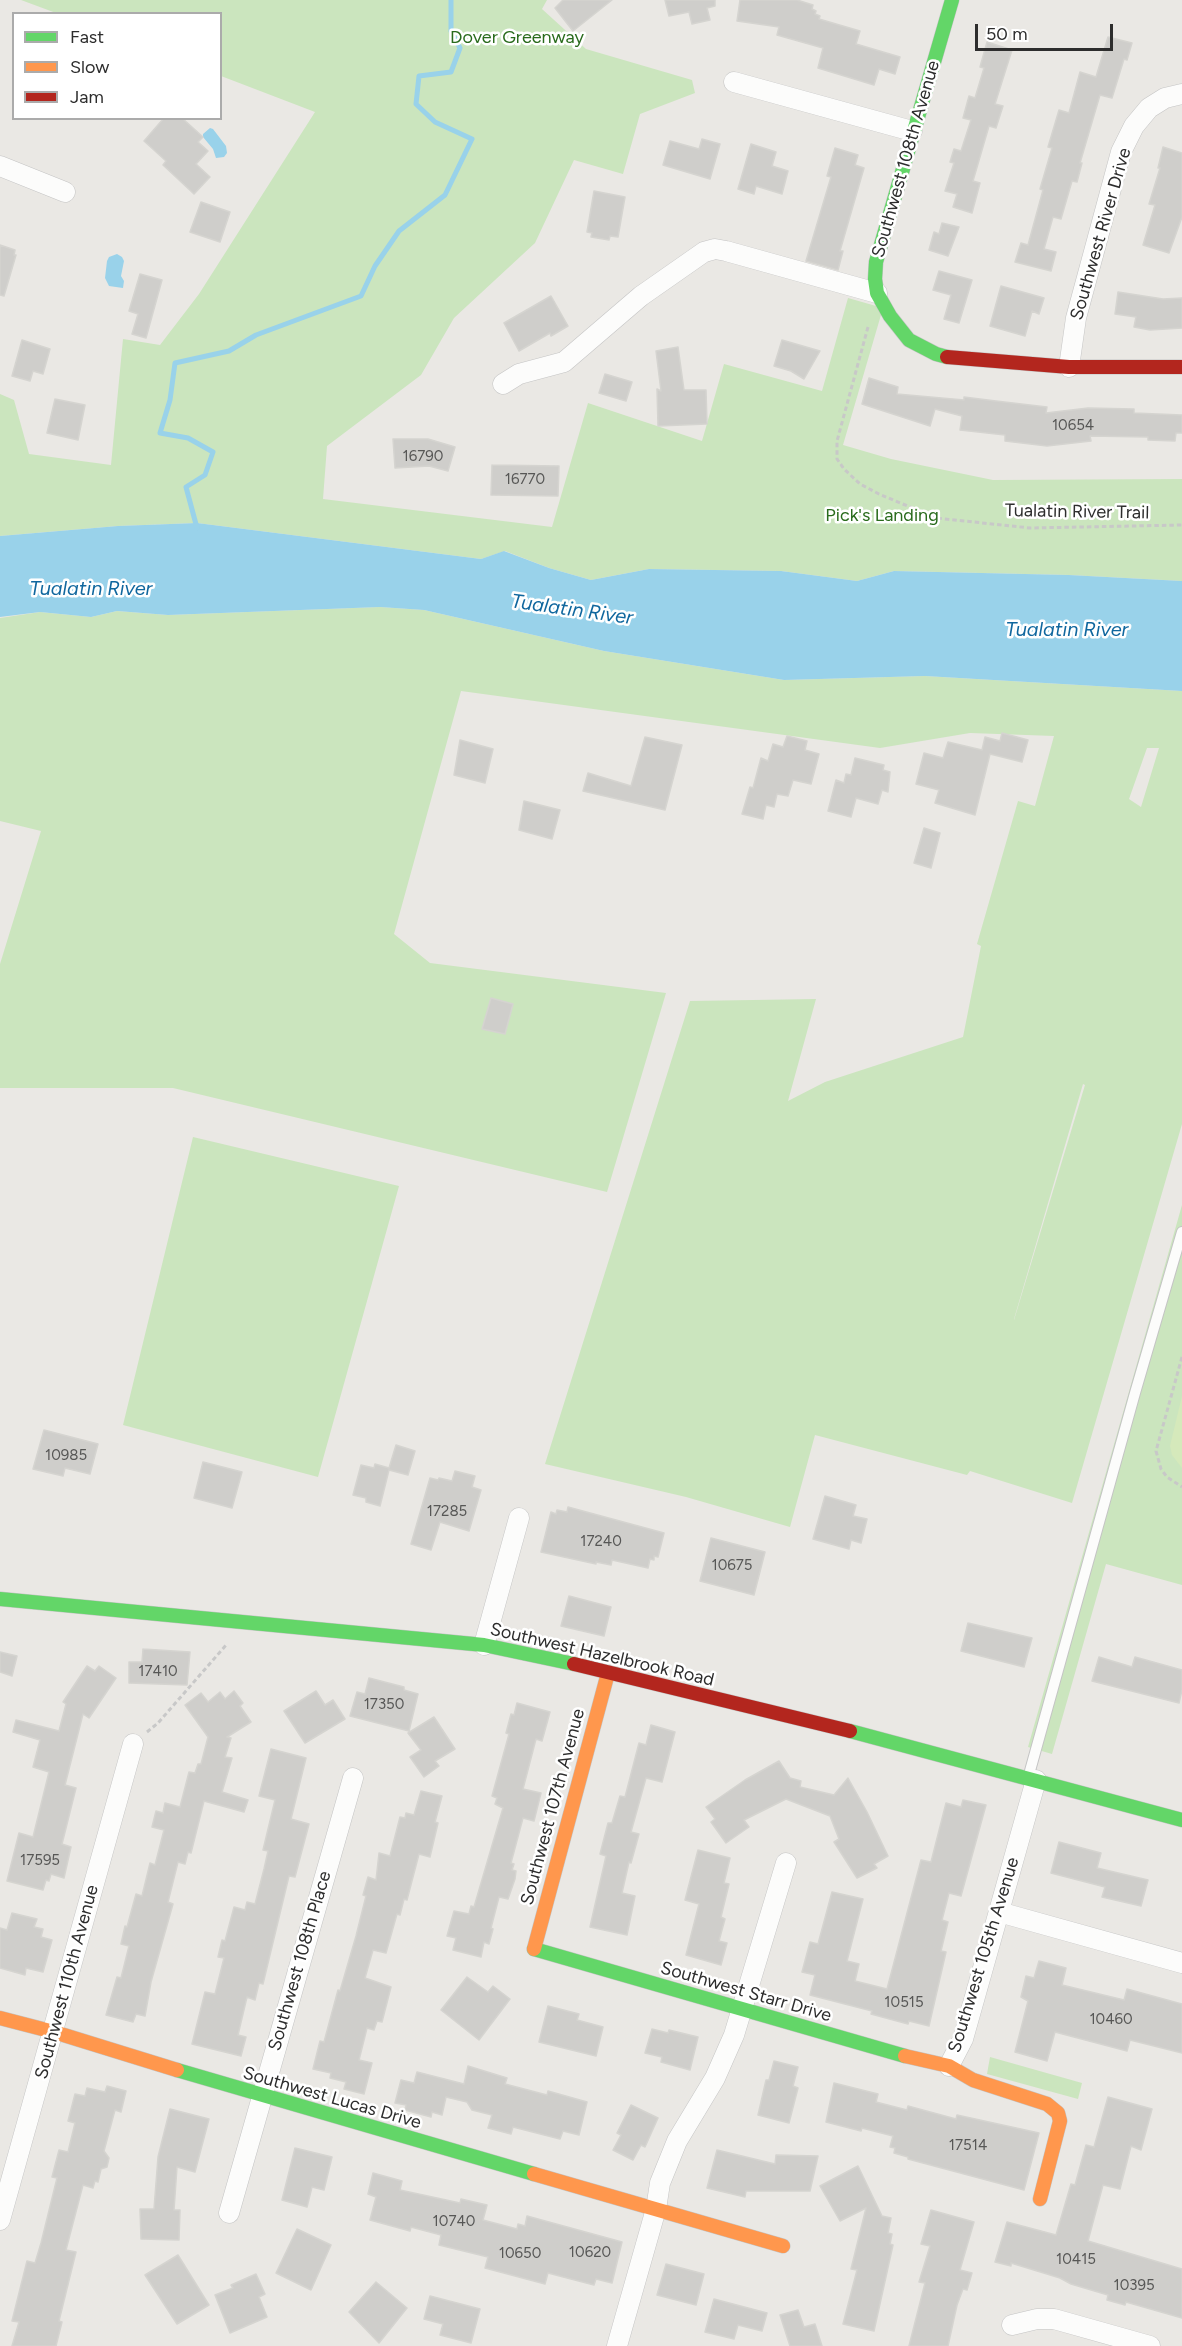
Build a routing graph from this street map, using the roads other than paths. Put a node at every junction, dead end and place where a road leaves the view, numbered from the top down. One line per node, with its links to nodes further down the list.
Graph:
1 (952, 0): 4 (street, Southwest 108th Avenue)
2 (734, 82): 4 (street)
3 (1182, 94): 8 (street, Southwest River Drive)
4 (912, 131): 7 (street, Southwest 108th Avenue)
5 (0, 166): 6 (street)
6 (65, 192)
7 (877, 293): 8 (street); 10 (street)
8 (1069, 367): 9 (street)
9 (1182, 367)
10 (504, 384)
11 (1182, 1232): 18 (lane)
12 (519, 1518): 14 (street)
13 (0, 1599): 14 (street, Southwest Hazelbrook Road)
14 (483, 1645): 15 (street, Southwest Hazelbrook Road)
15 (608, 1673): 18 (street, Southwest Hazelbrook Road); 22 (street, Southwest 107th Avenue)
16 (133, 1744): 26 (street, Southwest 110th Avenue)
17 (353, 1778): 28 (street, Southwest 108th Place)
18 (1032, 1779): 19 (street, Southwest Hazelbrook Road); 21 (street, Southwest 105th Avenue)
19 (1182, 1820)
20 (786, 1863): 24 (street)
21 (999, 1912): 23 (street); 27 (street, Southwest 105th Avenue)
22 (534, 1950): 24 (street, Southwest Starr Drive)
23 (1182, 1963)
24 (743, 2011): 27 (street, Southwest Starr Drive); 31 (street)
25 (0, 2018): 26 (street, Southwest Lucas Drive)
26 (54, 2032): 28 (street, Southwest Lucas Drive); 29 (street, Southwest 110th Avenue)
27 (949, 2066): 30 (street, Southwest 105th Avenue)
28 (262, 2096): 31 (street, Southwest Lucas Drive); 32 (street, Southwest 108th Place)
29 (5, 2185): 33 (street, Southwest 110th Avenue)
30 (1040, 2199)
31 (656, 2209): 34 (street, Southwest Lucas Drive); 36 (street)
32 (229, 2214)
33 (0, 2220)
34 (783, 2246)
35 (1012, 2325): 37 (street)
36 (617, 2346)
37 (1149, 2346)

